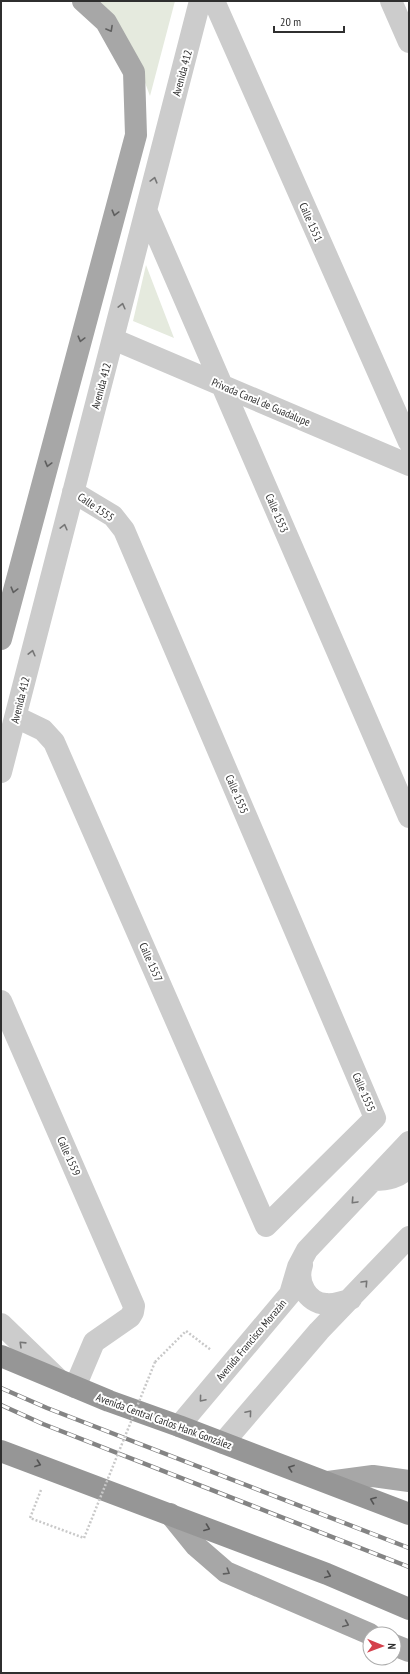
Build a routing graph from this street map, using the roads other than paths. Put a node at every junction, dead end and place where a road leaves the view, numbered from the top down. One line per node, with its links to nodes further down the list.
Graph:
1 (83, 1): 12 (main road, one-way to 12)
2 (200, 1): 6 (street, Avenida 412, one-way to 2)
3 (214, 1): 9 (street, Calle 1551)
4 (391, 1): 5 (street)
5 (409, 42)
6 (146, 210): 7 (street, Avenida 412, one-way to 6); 8 (street, Calle 1553)
7 (114, 339): 8 (street, Privada Canal de Guadalupe); 11 (street, Avenida 412)
8 (222, 386): 10 (street, Privada Canal de Guadalupe); 15 (street, Calle 1553)
9 (409, 442)
10 (409, 465)
11 (73, 492): 13 (street, Avenida 412, one-way to 11); 20 (street, Calle 1555)
12 (1, 639)
13 (16, 717): 14 (street, Avenida 412); 20 (street, Calle 1557)
14 (1, 772)
15 (409, 816)
16 (1, 1001): 28 (street, Calle 1559)
17 (409, 1142): 19 (street, Avenida Francisco Morazán)
18 (409, 1167): 19 (street)
19 (373, 1180): 22 (street, Avenida Francisco Morazán, one-way to 22)
20 (266, 1226)
21 (409, 1236): 24 (street, one-way to 21)
22 (308, 1250): 23 (street, Avenida Francisco Morazán); 24 (street)
23 (290, 1294): 26 (street); 29 (street, Avenida Francisco Morazán, one-way to 29)
24 (351, 1299): 26 (street)
25 (1, 1324): 28 (street, one-way to 25)
26 (318, 1331): 30 (street, one-way to 26)
27 (1, 1356): 28 (highway, Avenida Central Carlos Hank González)
28 (67, 1384): 29 (highway, Avenida Central Carlos Hank González)
29 (179, 1426): 30 (highway, Avenida Central Carlos Hank González)
30 (224, 1443): 33 (highway, Avenida Central Carlos Hank González, one-way to 30)
31 (1, 1451): 34 (highway, one-way to 34)
32 (409, 1481): 33 (main road, Avenida Central Carlos Hank González)
33 (328, 1482): 35 (highway, Avenida Central Carlos Hank González, one-way to 33)
34 (170, 1514): 36 (highway, one-way to 36); 37 (main road, one-way to 37)
35 (409, 1514)
36 (409, 1609)
37 (362, 1631)

